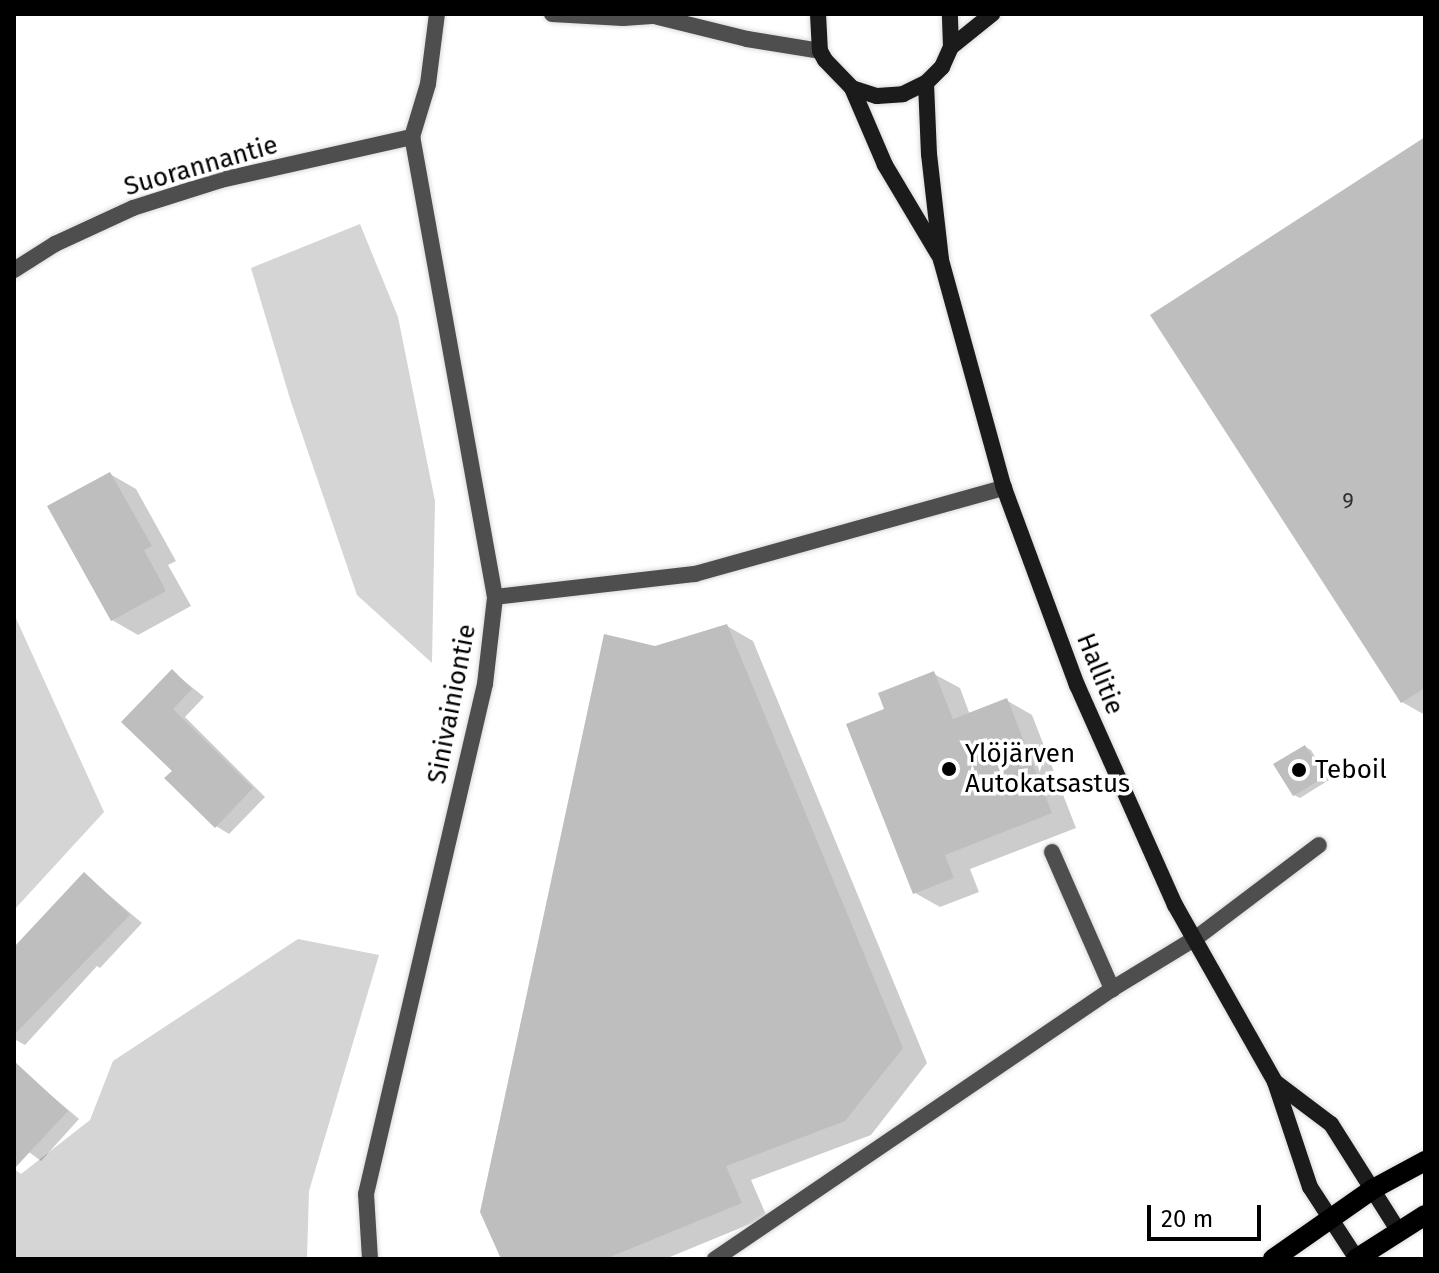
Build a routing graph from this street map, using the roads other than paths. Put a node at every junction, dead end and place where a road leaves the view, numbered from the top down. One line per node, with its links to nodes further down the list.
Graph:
1 (437, 14): 11 (street, Sinivainiontie)
2 (552, 14): 6 (street)
3 (818, 14): 8 (main road)
4 (950, 14): 7 (main road)
5 (992, 14): 7 (main road)
6 (664, 15): 8 (street)
7 (951, 47): 9 (main road)
8 (820, 51): 10 (main road, Hallitie)
9 (926, 83): 10 (main road); 12 (main road, Hallitie)
10 (852, 88): 12 (main road, Hallitie)
11 (412, 137): 13 (street, Suorannantie); 15 (street, Sinivainiontie)
12 (941, 260): 14 (main road, Hallitie)
13 (14, 270)
14 (1004, 488): 15 (street); 18 (main road, Hallitie)
15 (495, 597): 26 (street, Sinivainiontie)
16 (1319, 845): 18 (street)
17 (1052, 852): 19 (street)
18 (1196, 938): 19 (street); 20 (main road, Hallitie)
19 (1112, 989): 27 (street)
20 (1275, 1082): 22 (main road, Hallitie); 24 (main road, Hallitie)
21 (1425, 1161): 22 (main road)
22 (1373, 1189): 24 (main road); 25 (main road, Hallitie)
23 (1425, 1215): 25 (main road)
24 (1330, 1219): 28 (main road); 29 (main road, Hallitie)
25 (1398, 1230): 29 (main road)
26 (370, 1259)
27 (715, 1259)
28 (1273, 1259)
29 (1357, 1259)

